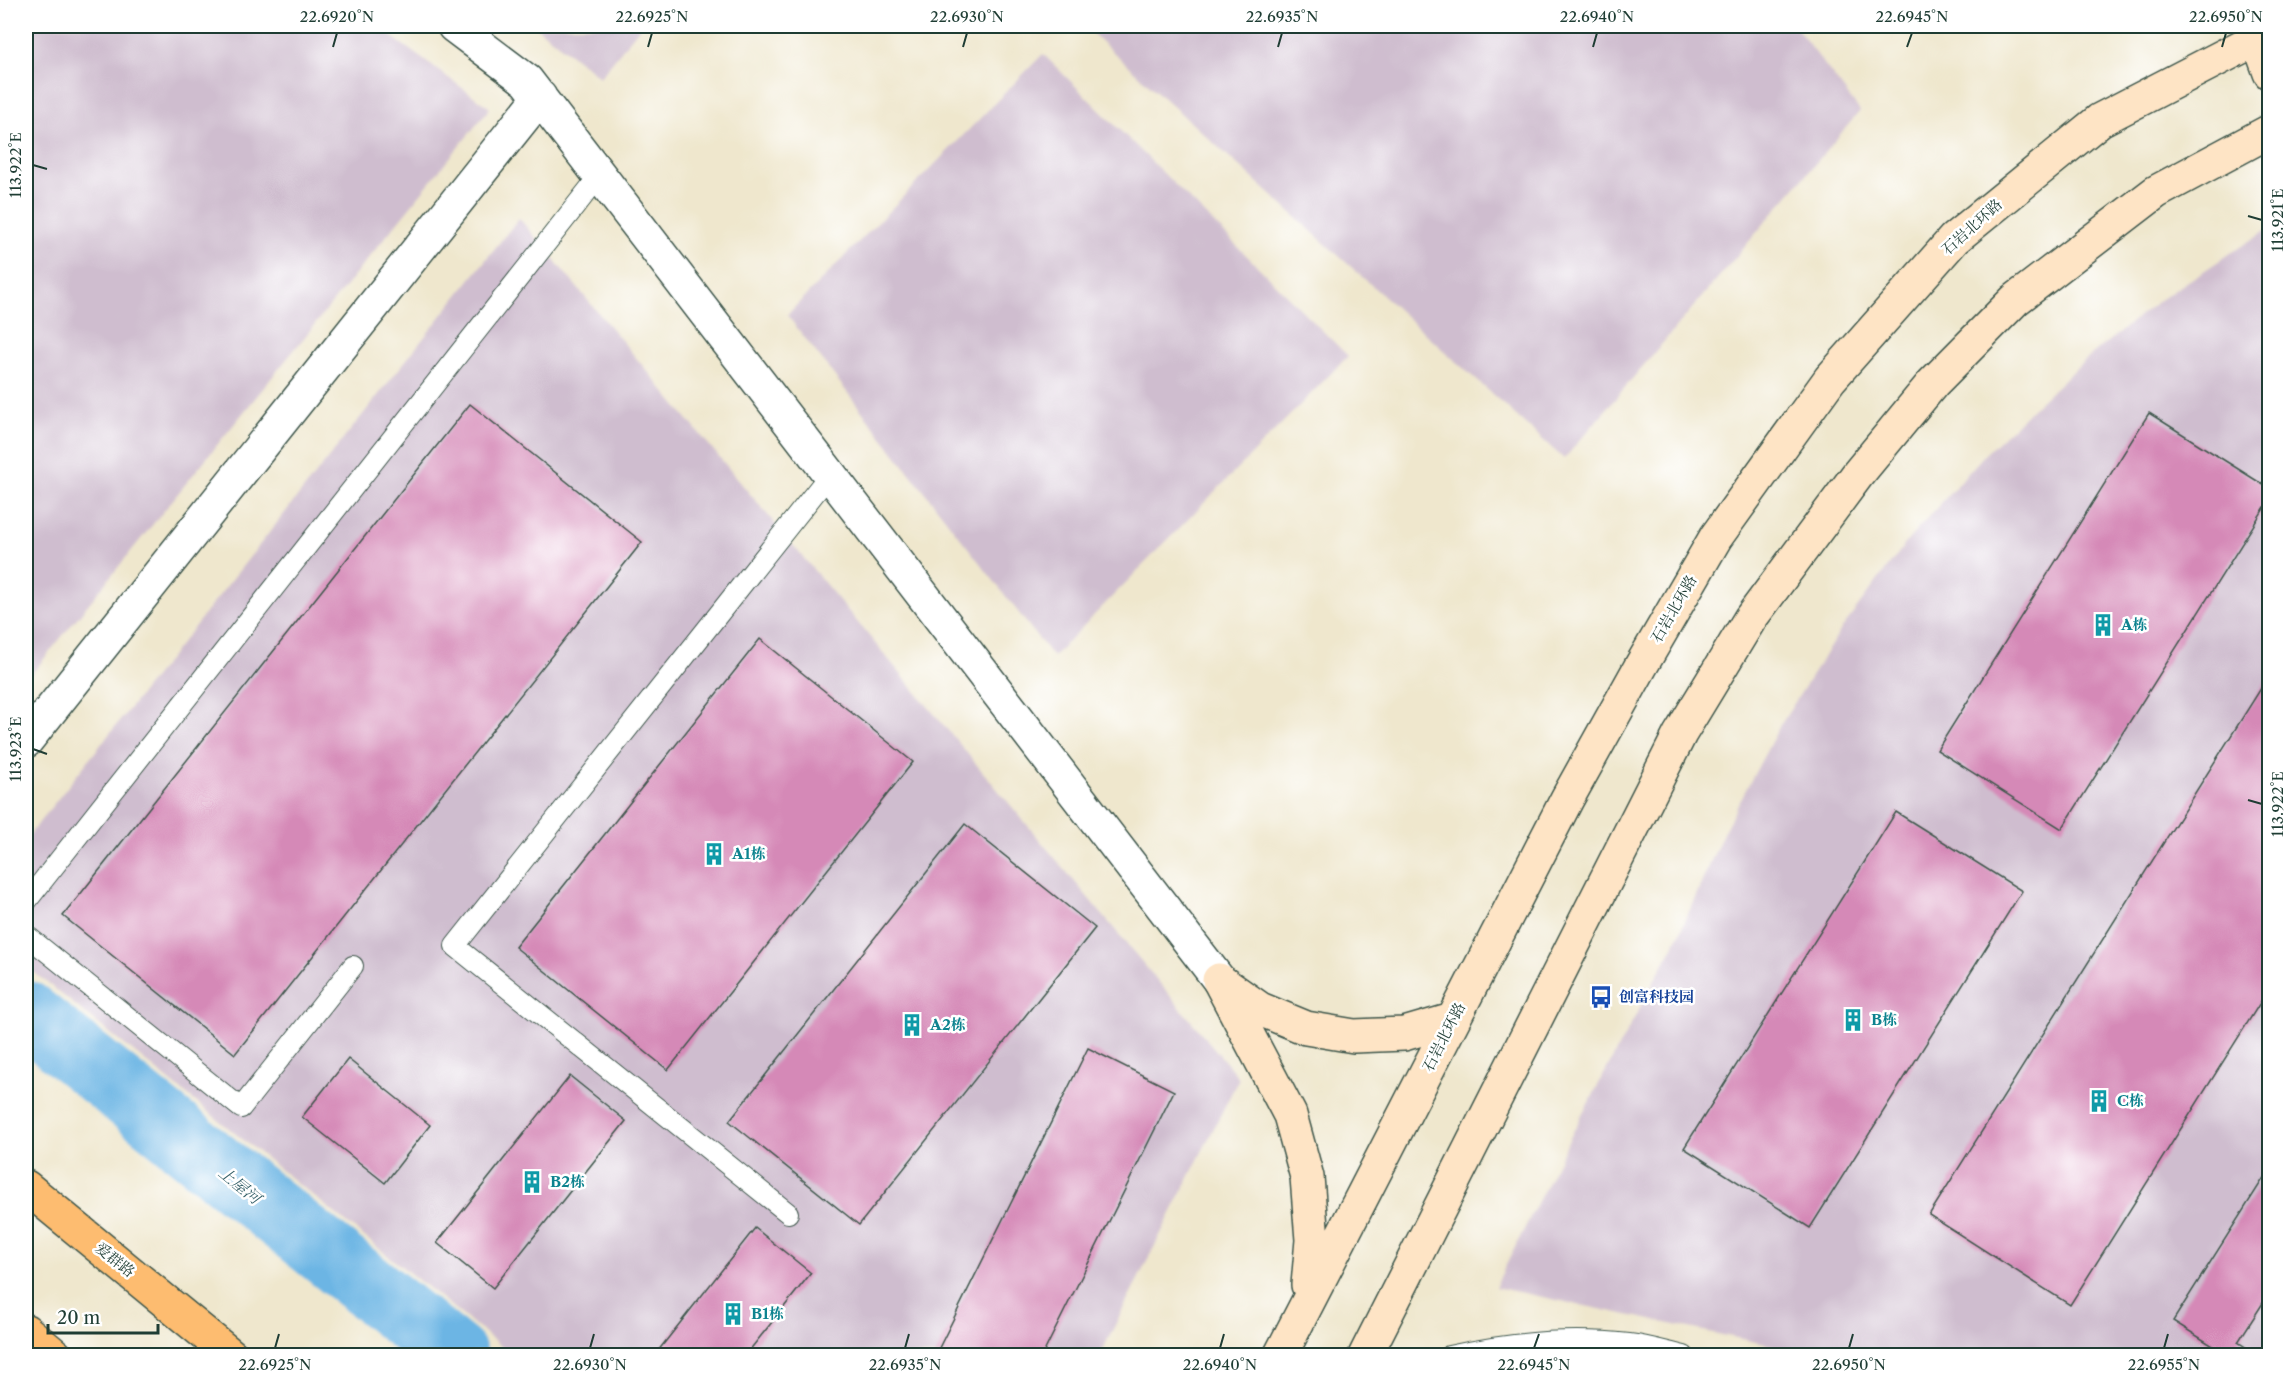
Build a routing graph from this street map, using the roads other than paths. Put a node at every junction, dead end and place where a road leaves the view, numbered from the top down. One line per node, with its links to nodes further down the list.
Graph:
1 (454, 26): 4 (street)
2 (2260, 32): 3 (main road); 13 (main road, 石岩北环路)
3 (2270, 73)
4 (540, 97): 6 (street); 8 (street)
5 (2270, 131): 21 (main road)
6 (600, 175): 7 (street); 9 (lane)
7 (830, 474): 12 (street); 15 (lane)
8 (26, 741)
9 (26, 902)
10 (26, 935): 11 (lane)
11 (353, 966)
12 (1219, 980): 13 (main road); 16 (main road)
13 (1452, 1020): 16 (main road, 石岩北环路)
14 (26, 1187): 19 (main road, 爱群路)
15 (789, 1213)
16 (1306, 1304): 20 (main road, 石岩北环路)
17 (26, 1331): 18 (main road)
18 (56, 1356)
19 (232, 1356)
20 (1280, 1356)
21 (1365, 1356)
22 (1449, 1356): 23 (lane)
23 (1684, 1356)

